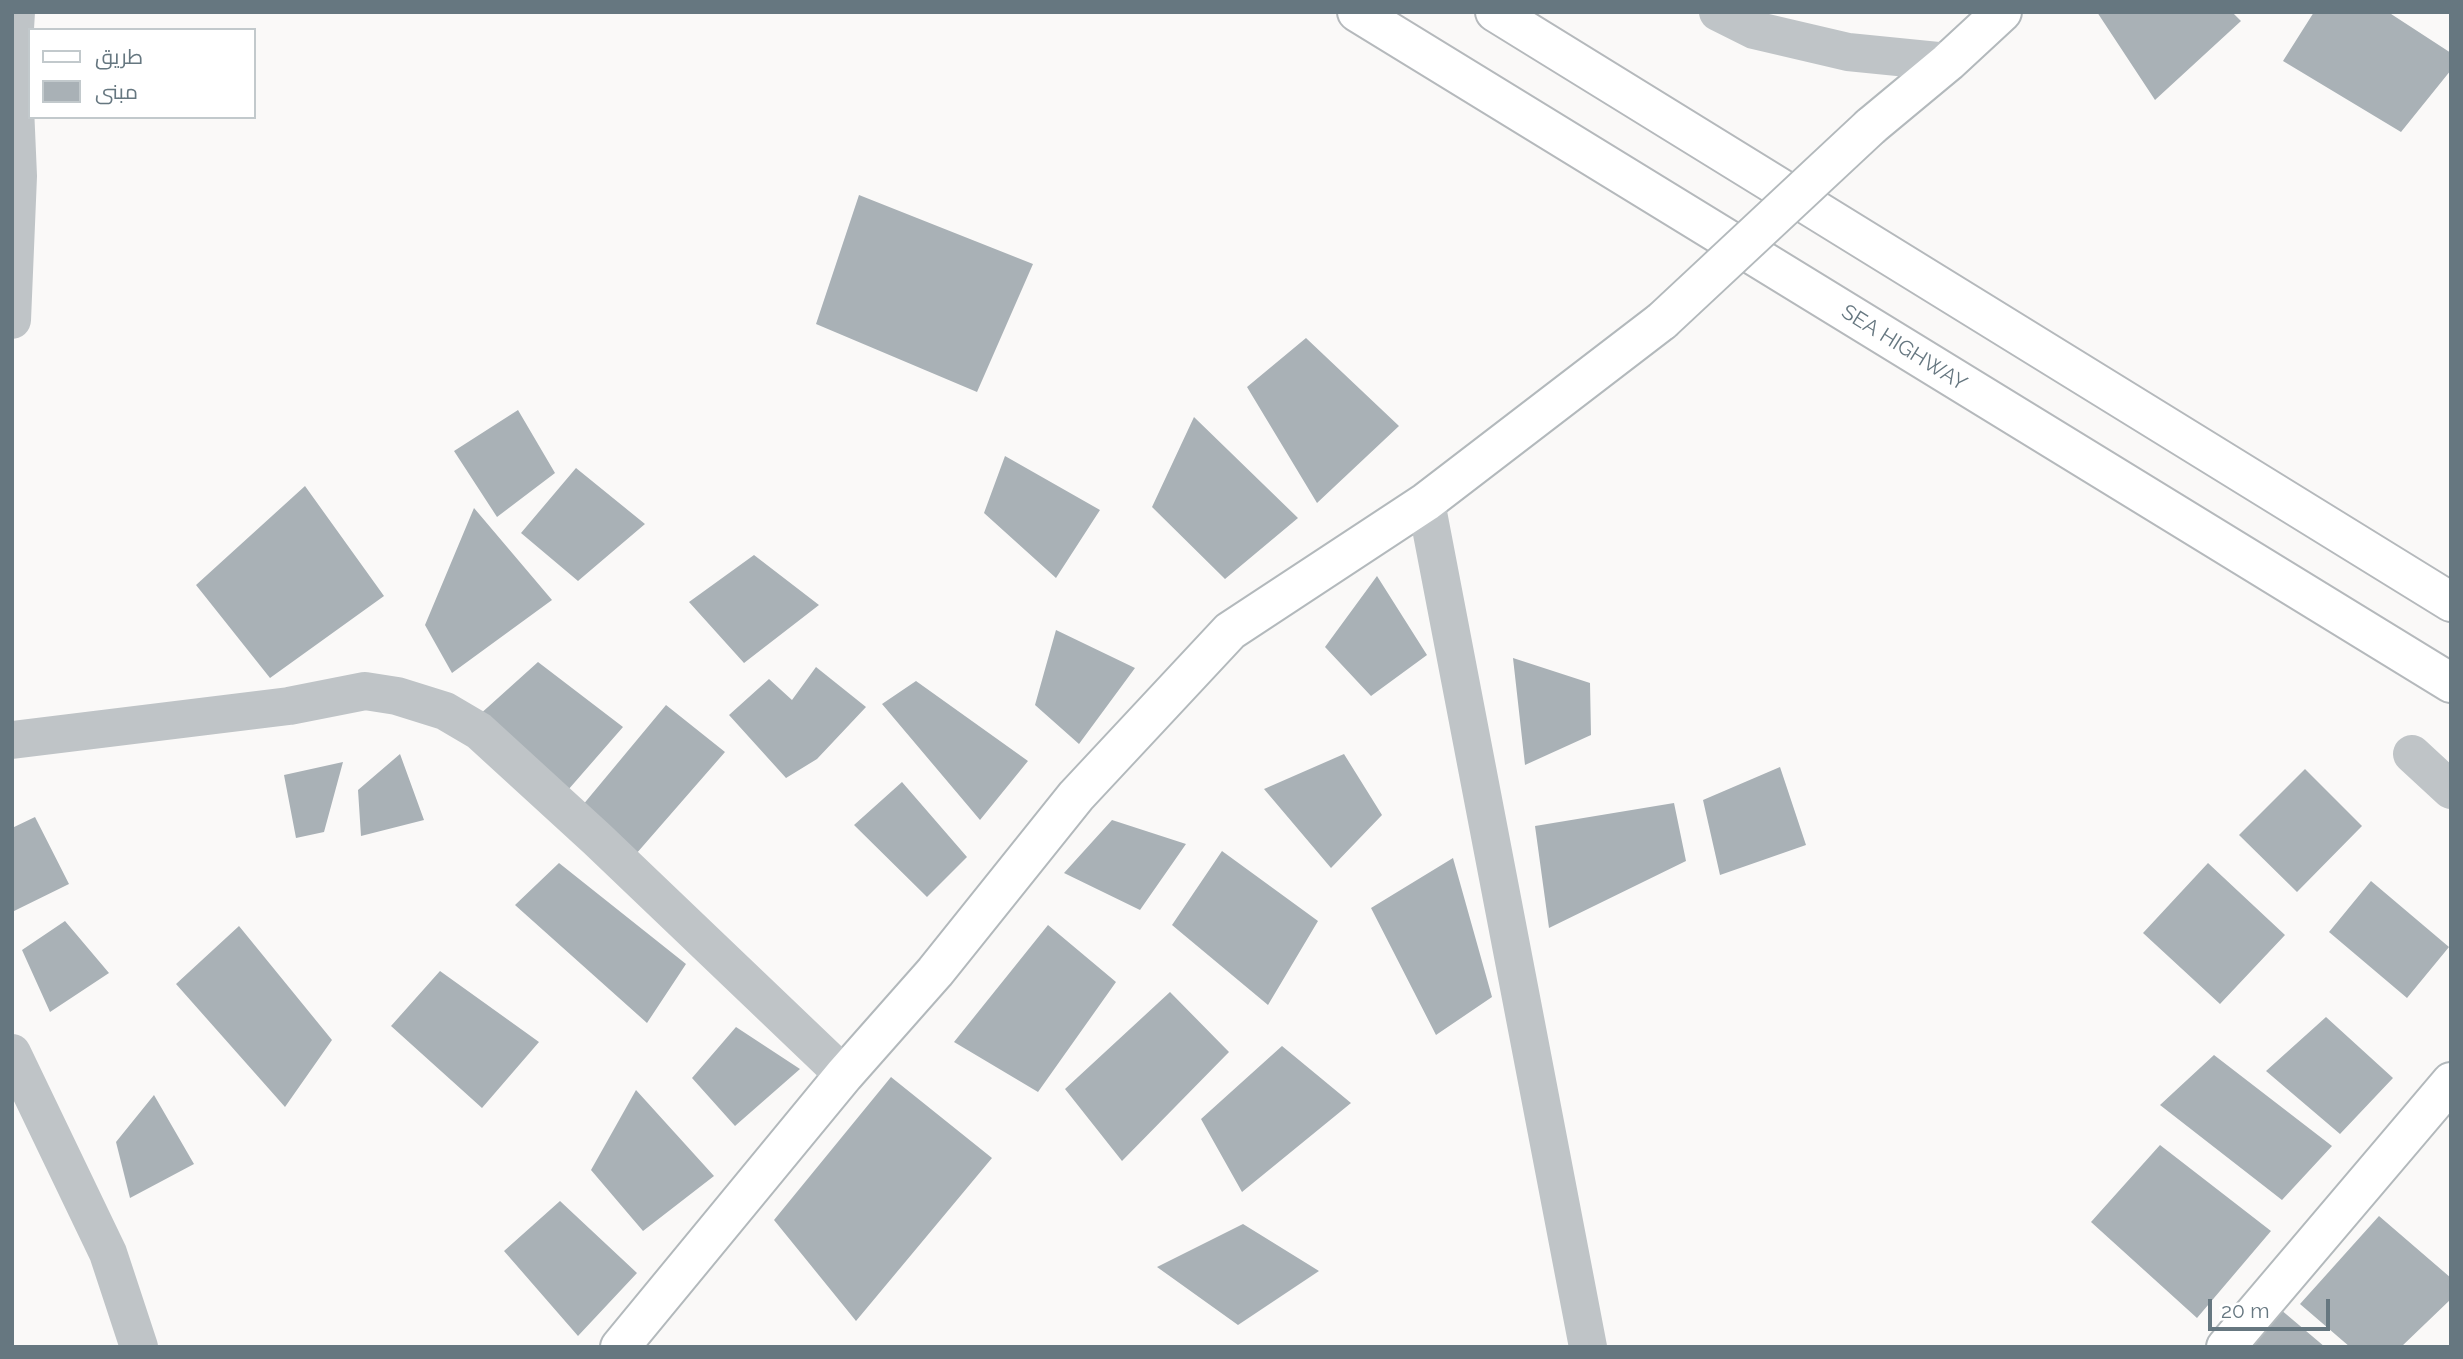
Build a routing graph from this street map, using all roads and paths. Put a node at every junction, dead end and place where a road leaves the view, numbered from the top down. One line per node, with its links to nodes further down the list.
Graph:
1 (16, 12): 7 (street)
2 (1357, 12): 10 (main road, SEA HIGHWAY)
3 (1495, 12): 9 (main road)
4 (1718, 12): 6 (street)
5 (2001, 12): 6 (main road)
6 (1948, 62): 8 (main road, bridge)
7 (12, 320)
8 (1426, 502): 15 (main road); 19 (street)
9 (2451, 603)
10 (2451, 683)
11 (12, 740): 15 (street)
12 (2412, 754): 13 (street)
13 (2451, 790)
14 (12, 1053): 17 (street)
15 (844, 1075): 18 (main road)
16 (2451, 1082): 20 (main road)
17 (139, 1347)
18 (620, 1347)
19 (1588, 1347)
20 (2226, 1347)

